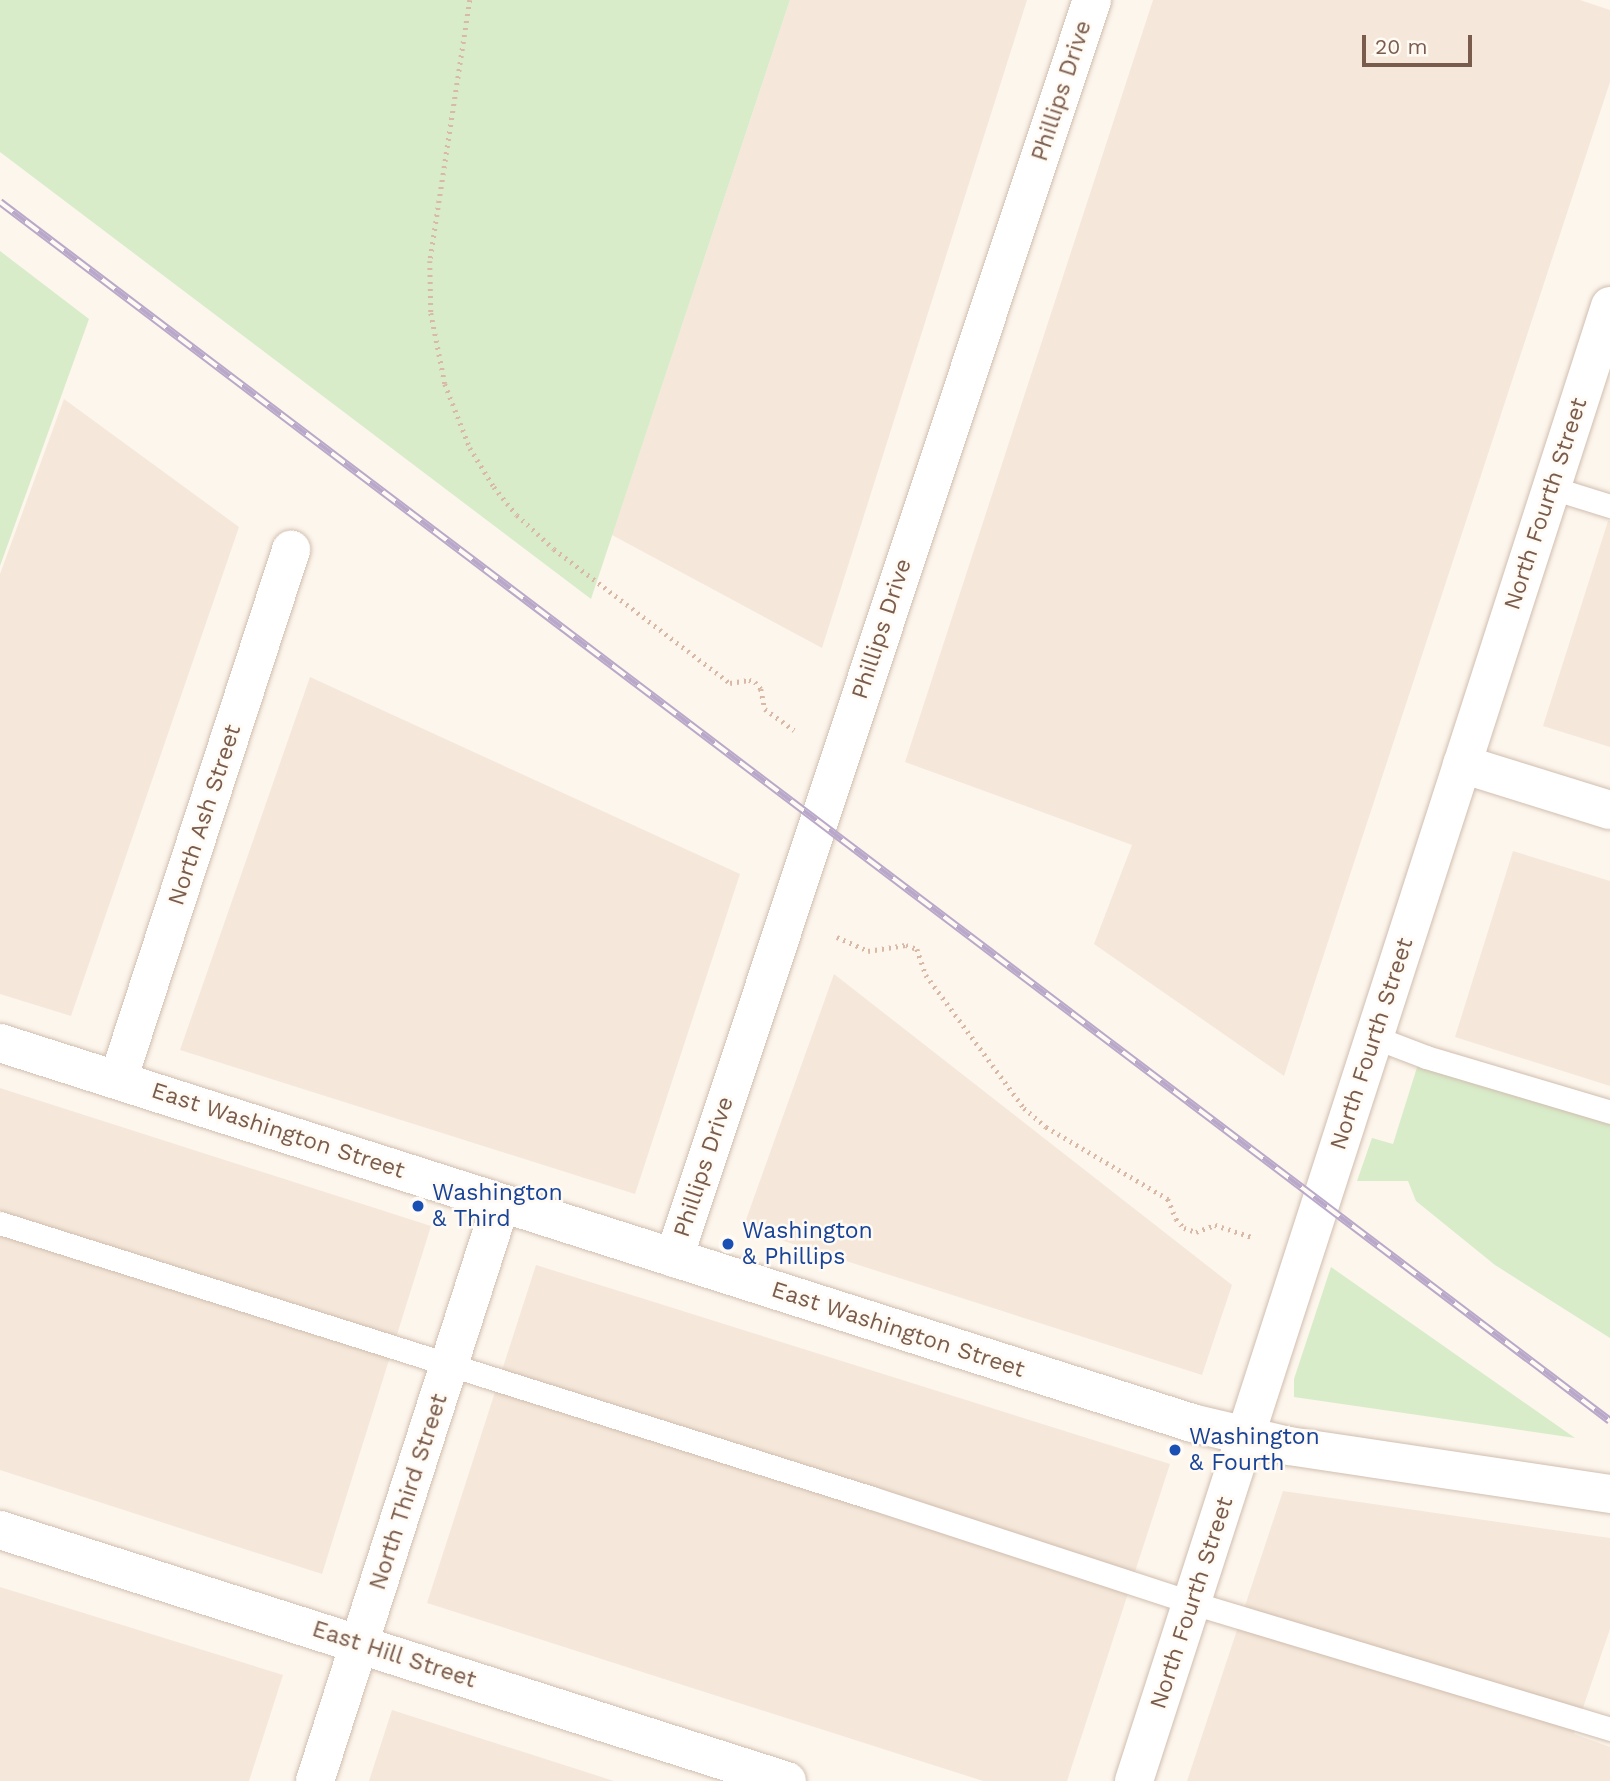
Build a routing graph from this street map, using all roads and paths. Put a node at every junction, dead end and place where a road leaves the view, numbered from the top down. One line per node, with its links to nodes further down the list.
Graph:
1 (470, 0): 7 (path)
2 (1092, 0): 18 (street, Phillips Drive)
3 (1610, 306): 4 (street, North Fourth Street)
4 (1552, 488): 5 (lane); 8 (street, North Fourth Street)
5 (1610, 506)
6 (291, 550): 13 (street, North Ash Street)
7 (794, 730)
8 (1462, 764): 9 (street); 11 (street, North Fourth Street)
9 (1610, 810)
10 (837, 937): 17 (path)
11 (1374, 1037): 14 (lane); 20 (street, North Fourth Street)
12 (0, 1043): 13 (street, East Washington Street)
13 (118, 1080): 15 (street, East Washington Street)
14 (1610, 1112)
15 (501, 1203): 18 (street, East Washington Street); 19 (street, North Third Street)
16 (0, 1223): 19 (lane)
17 (1253, 1237)
18 (674, 1258): 20 (street, East Washington Street)
19 (451, 1366): 23 (lane); 24 (street, North Third Street)
20 (1245, 1438): 21 (street, East Washington Street); 23 (street, North Fourth Street)
21 (1610, 1494)
22 (0, 1530): 24 (street, East Hill Street)
23 (1193, 1603): 25 (lane); 28 (street, North Fourth Street)
24 (359, 1644): 26 (street, North Third Street); 27 (street, East Hill Street)
25 (1610, 1729)
26 (315, 1781)
27 (787, 1781)
28 (1134, 1781)

